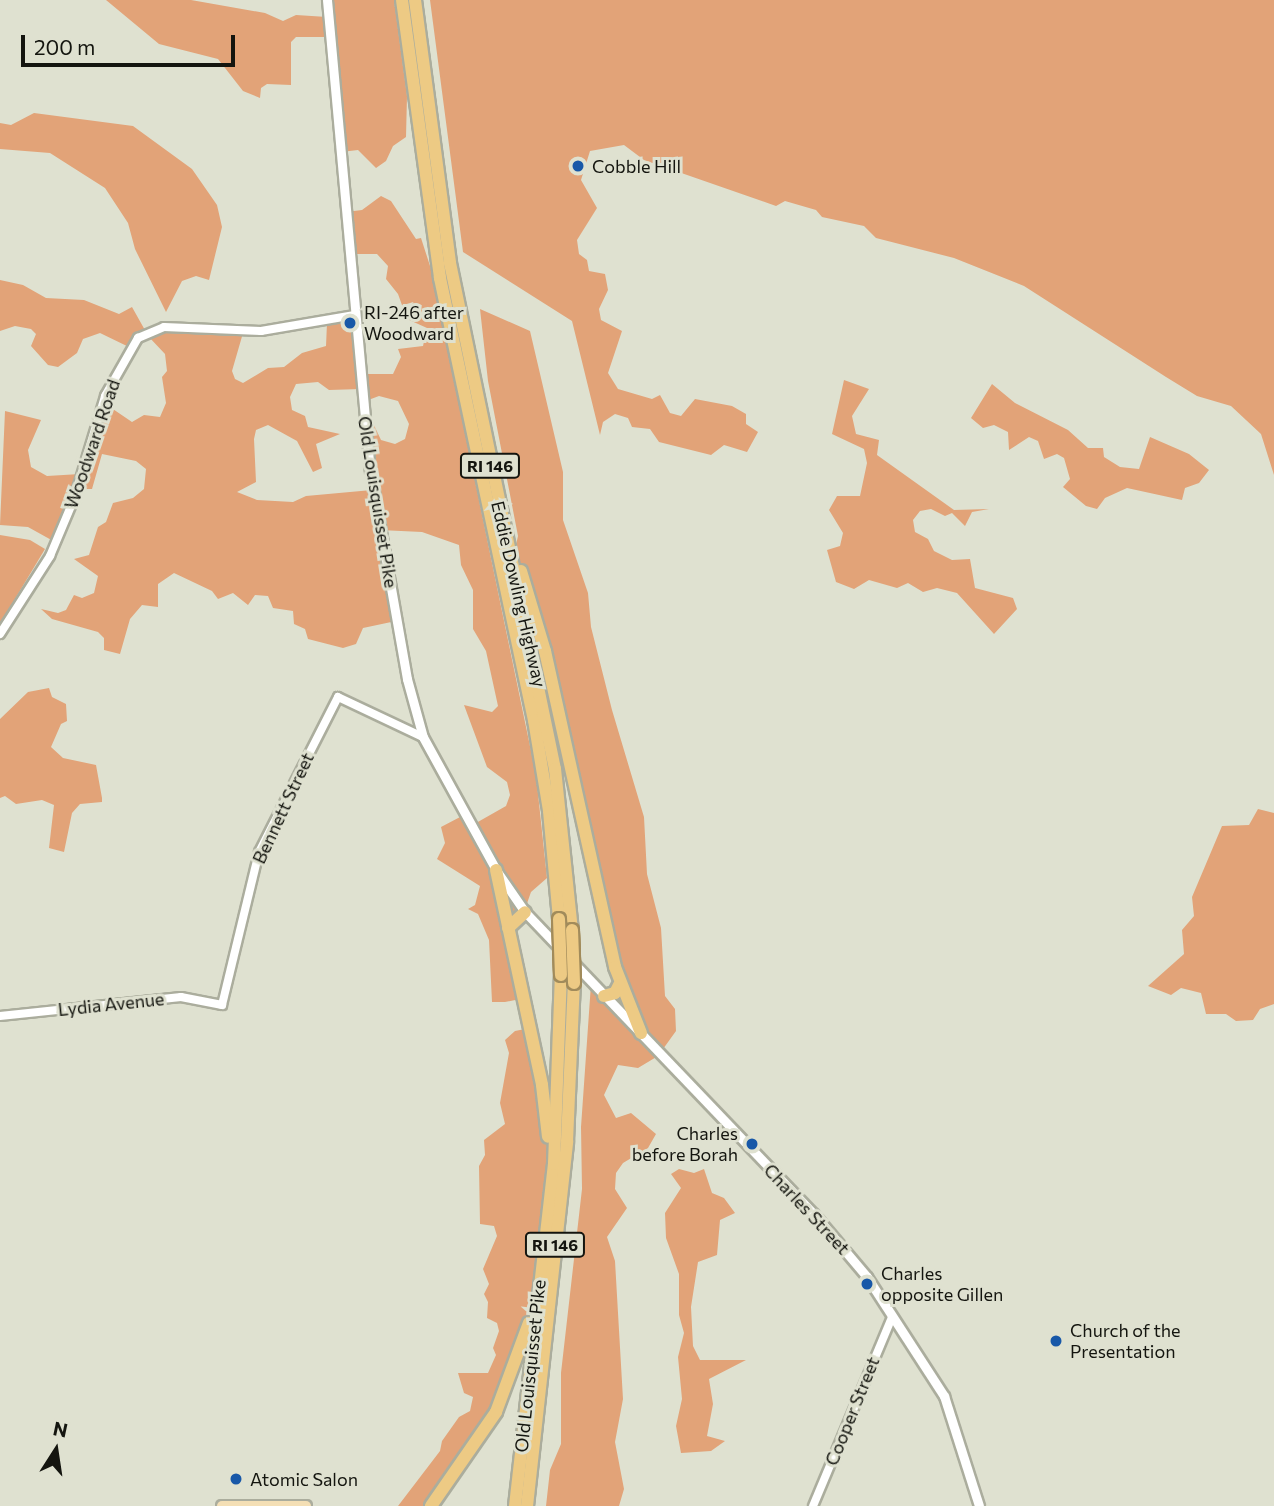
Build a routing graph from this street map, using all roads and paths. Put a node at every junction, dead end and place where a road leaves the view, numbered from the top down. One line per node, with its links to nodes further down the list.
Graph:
1 (327, 0): 4 (main road, Old Louisquisset Pike)
2 (402, 0): 12 (highway, Eddie Dowling Highway / RI 146, bridge)
3 (415, 0): 5 (highway, Eddie Dowling Highway / RI 146)
4 (355, 315): 6 (street, Woodward Road); 7 (main road, Old Louisquisset Pike)
5 (493, 480): 13 (highway, Eddie Dowling Highway / RI 146, bridge); 14 (highway)
6 (0, 634)
7 (423, 737): 8 (main road, Old Louisquisset Pike); 16 (street, Bennett Street)
8 (496, 870): 9 (main road, Old Louisquisset Pike); 10 (highway)
9 (525, 912): 10 (highway); 11 (main road, Old Louisquisset Pike)
10 (508, 928): 19 (highway)
11 (567, 957): 15 (main road, Charles Street)
12 (561, 975): 19 (highway, Old Louisquisset Pike / RI 146)
13 (574, 983): 26 (highway, Old Louisquisset Pike / RI 146)
14 (619, 985): 15 (highway); 18 (highway)
15 (604, 996): 18 (main road, Charles Street)
16 (222, 1005): 17 (street, Lydia Avenue)
17 (0, 1016)
18 (641, 1033): 21 (main road, Charles Street)
19 (545, 1239): 20 (highway, Old Louisquisset Pike / RI 146)
20 (541, 1265): 24 (highway); 25 (highway, Old Louisquisset Pike / RI 146)
21 (892, 1317): 27 (street, Cooper Street); 28 (main road, Charles Street)
22 (222, 1506): 23 (main road)
23 (306, 1506)
24 (430, 1506)
25 (514, 1506)
26 (527, 1506)
27 (813, 1506)
28 (978, 1506)

